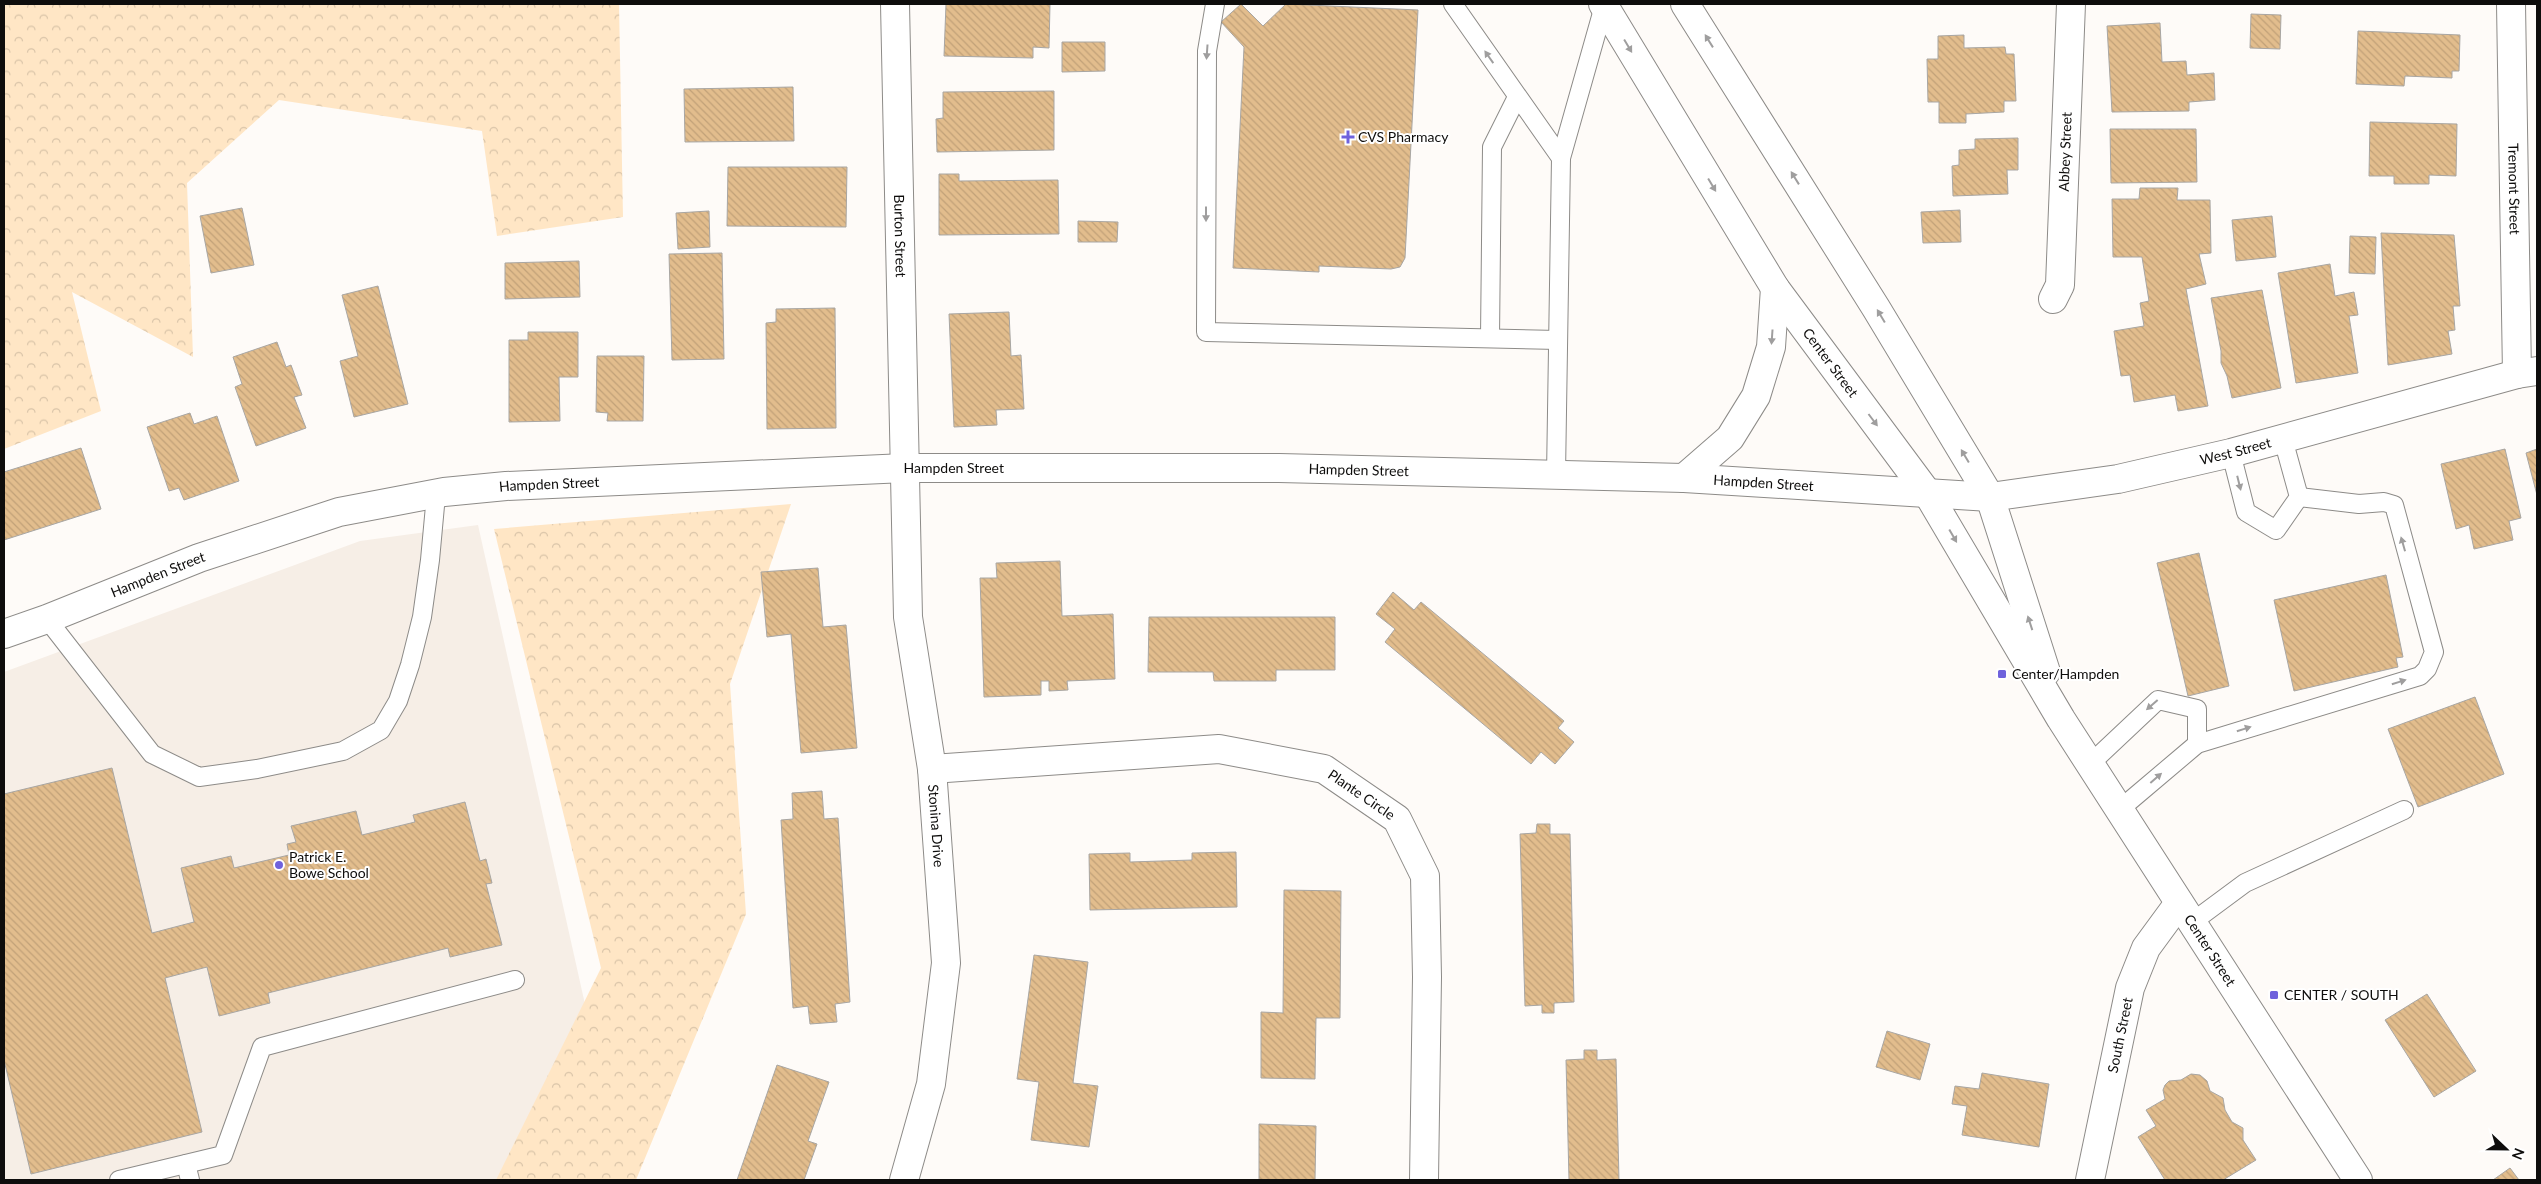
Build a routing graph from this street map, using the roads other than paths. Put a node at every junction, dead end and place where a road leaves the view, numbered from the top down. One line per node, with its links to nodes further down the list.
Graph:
1 (895, 4): 17 (main road, Burton Street)
2 (1215, 4): 12 (lane, one-way to 12)
3 (1453, 4): 8 (lane, one-way to 3)
4 (1686, 4): 22 (main road, Center Street, one-way to 4)
5 (2071, 4): 11 (main road, Abbey Street)
6 (2511, 4): 14 (main road, Tremont Street)
7 (1604, 5): 9 (lane); 10 (main road, Center Street, one-way to 10)
8 (1517, 97): 9 (lane); 12 (lane)
9 (1561, 158): 13 (lane)
10 (1775, 288): 19 (main road, one-way to 19); 20 (main road, Center Street, one-way to 20)
11 (2053, 300)
12 (1490, 338): 13 (lane)
13 (1558, 340): 18 (lane)
14 (2527, 373): 15 (main road, West Street)
15 (2283, 438): 16 (main road, West Street); 23 (lane)
16 (2231, 453): 22 (main road, West Street); 23 (lane, one-way to 23)
17 (905, 468): 18 (main road, Hampden Street); 21 (main road, Hampden Street); 29 (main road, Stonina Drive)
18 (1556, 475): 19 (main road, Hampden Street)
19 (1684, 478): 20 (main road, Hampden Street)
20 (1928, 494): 22 (main road, West Street); 26 (main road, Center Street, one-way to 26)
21 (436, 495): 24 (main road, Hampden Street); 24 (lane)
22 (1990, 497): 26 (main road, Center Street, one-way to 22)
23 (2299, 497): 27 (lane, one-way to 23)
24 (47, 619): 25 (main road, Hampden Street)
25 (4, 634)
26 (2061, 719): 28 (main road, Center Street)
27 (2197, 744): 28 (lane, one-way to 28); 30 (lane, one-way to 27)
28 (2090, 764): 30 (main road, Center Street)
29 (932, 769): 36 (main road, Stonina Drive); 37 (main road, Plante Circle)
30 (2119, 810): 32 (main road, Center Street)
31 (2404, 810): 32 (lane)
32 (2185, 913): 38 (main road, South Street); 39 (main road, Center Street)
33 (515, 980): 34 (lane)
34 (188, 1172): 35 (lane)
35 (119, 1180)
36 (904, 1180)
37 (1424, 1180)
38 (2090, 1180)
39 (2358, 1180)

